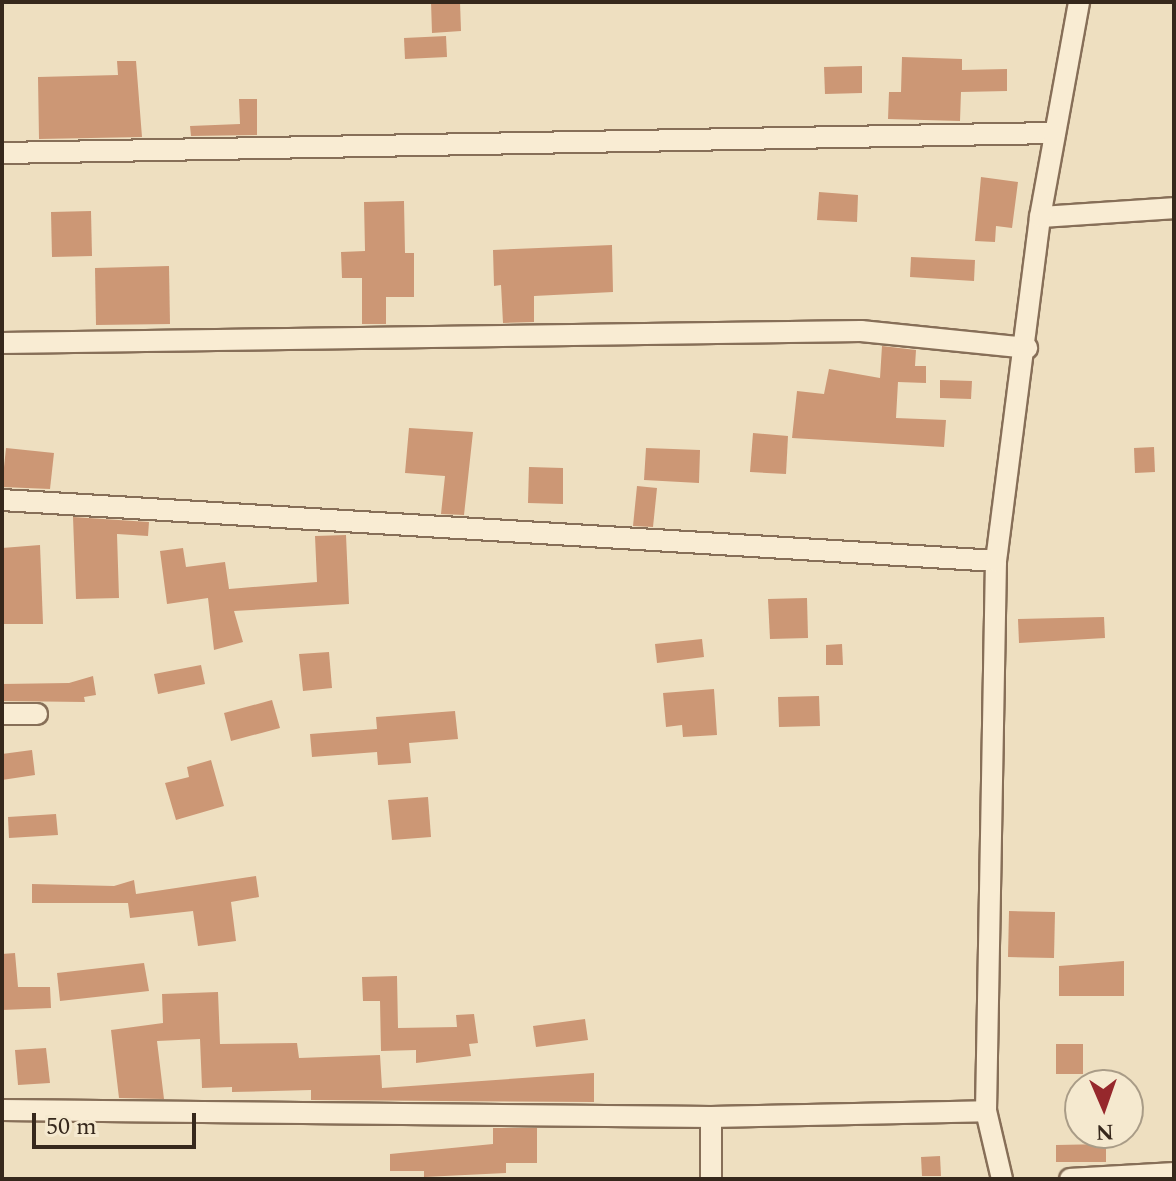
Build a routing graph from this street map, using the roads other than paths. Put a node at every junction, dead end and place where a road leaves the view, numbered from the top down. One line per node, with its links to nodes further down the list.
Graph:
1 (1079, 2): 2 (street)
2 (1055, 133): 3 (street); 5 (street)
3 (2, 153)
4 (1174, 208): 5 (street)
5 (1040, 217): 7 (street)
6 (2, 343): 7 (street)
7 (1027, 348): 9 (street)
8 (2, 500): 9 (street)
9 (996, 561): 13 (street)
10 (2, 714): 11 (street)
11 (37, 714)
12 (2, 1110): 14 (street)
13 (986, 1111): 14 (street); 18 (street)
14 (711, 1117): 17 (street)
15 (1174, 1173): 16 (street)
16 (1152, 1177): 19 (street)
17 (711, 1179)
18 (1002, 1179)
19 (1070, 1179)

